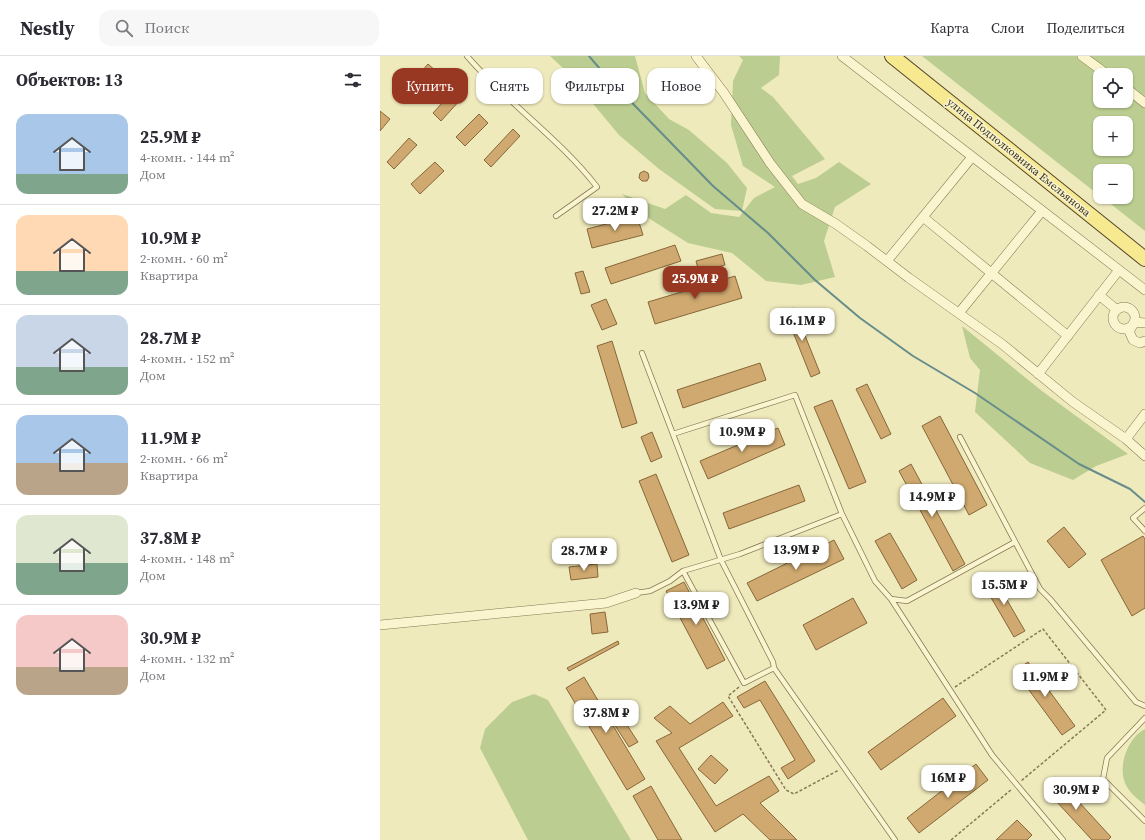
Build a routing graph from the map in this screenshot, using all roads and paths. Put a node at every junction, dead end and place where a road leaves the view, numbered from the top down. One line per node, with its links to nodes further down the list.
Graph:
1 (467, 56): 11 (lane)
2 (696, 56): 14 (street)
3 (842, 56): 9 (street)
4 (892, 56): 13 (main road, улица Подполковника Емельянова)
5 (1082, 56): 6 (street)
6 (1098, 68)
7 (1133, 94): 8 (street)
8 (1145, 103)
9 (972, 157): 10 (street); 12 (street)
10 (1042, 211): 15 (street); 16 (street)
11 (556, 216)
12 (923, 217): 14 (street); 16 (street)
13 (1145, 259)
14 (887, 261): 20 (street)
15 (1119, 270): 17 (street); 18 (street)
16 (992, 273): 20 (street); 23 (street)
17 (1145, 290)
18 (1099, 295): 19 (street); 23 (street)
19 (1117, 310): 22 (street); 22 (street)
20 (958, 313): 26 (street)
21 (1145, 323): 22 (street)
22 (1132, 325): 24 (street)
23 (1068, 336): 26 (street)
24 (1145, 342)
25 (642, 353): 28 (lane)
26 (1038, 374): 30 (street)
27 (1145, 414): 30 (street)
28 (673, 434): 33 (lane); 36 (lane)
29 (960, 437): 35 (lane)
30 (1126, 438): 31 (street)
31 (1143, 451)
32 (1145, 508): 34 (lane)
33 (842, 514): 36 (lane); 39 (lane)
34 (1145, 531)
35 (1015, 542): 39 (lane); 44 (lane)
36 (721, 560): 37 (lane); 41 (lane)
37 (683, 571): 38 (lane); 42 (lane)
38 (636, 593): 40 (street)
39 (890, 599): 43 (lane)
40 (380, 625)
41 (774, 668): 42 (lane); 46 (lane)
42 (744, 683): 46 (path)
43 (950, 690): 47 (lane); 47 (path)
44 (1145, 706)
45 (1145, 718): 48 (lane)
46 (844, 768): 49 (lane)
47 (1017, 785): 50 (path); 51 (lane)
48 (1145, 820)
49 (895, 840)
50 (951, 840)
51 (1063, 840)

